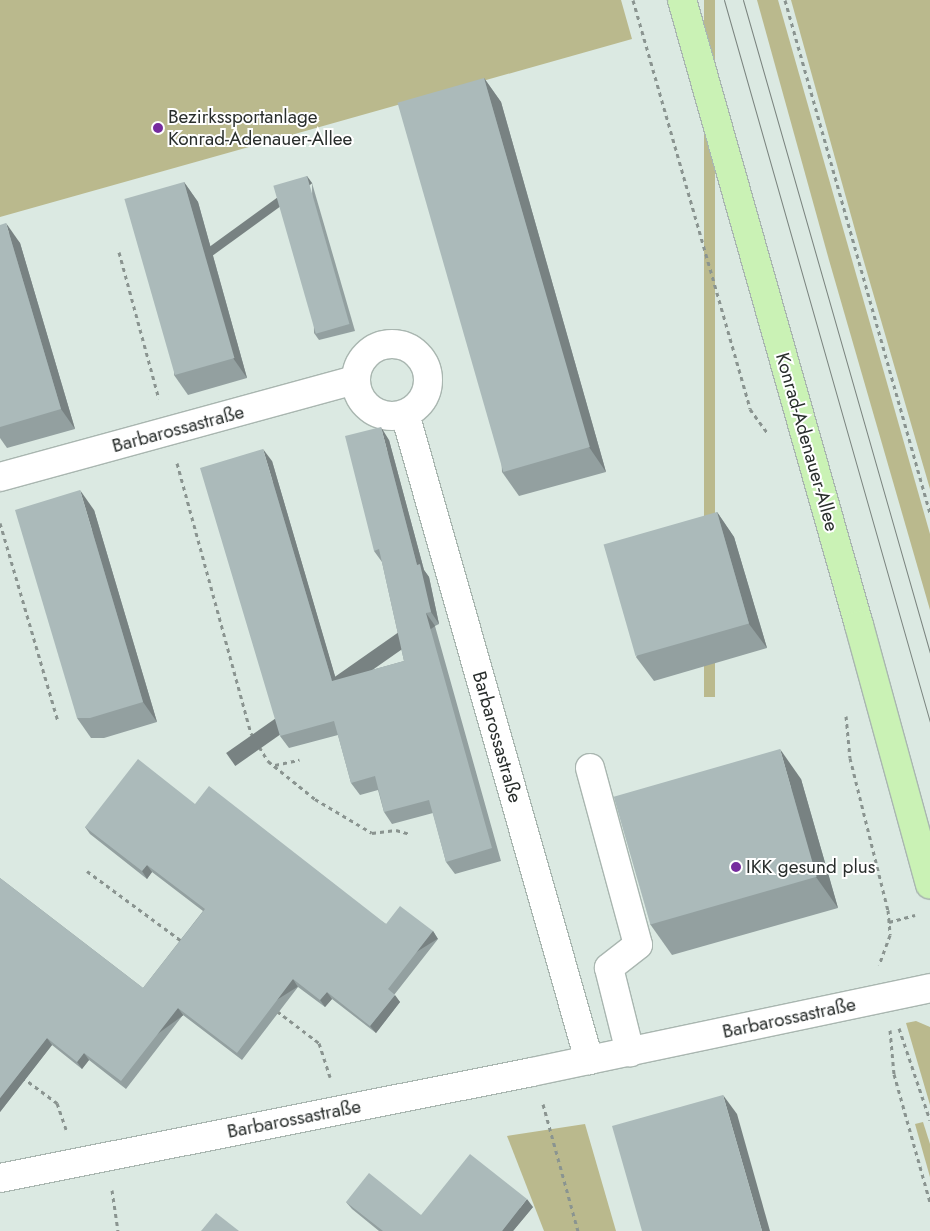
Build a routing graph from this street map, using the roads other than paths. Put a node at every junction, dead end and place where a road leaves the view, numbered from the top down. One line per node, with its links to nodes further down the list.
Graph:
1 (682, 0): 6 (main road, Konrad-Adenauer-Allee)
2 (355, 380): 3 (street); 3 (street); 4 (street, Barbarossastraße)
3 (405, 414): 9 (street, Barbarossastraße)
4 (0, 477)
5 (590, 768): 8 (street)
6 (930, 884)
7 (930, 988): 8 (street, Barbarossastraße)
8 (630, 1052): 9 (street, Barbarossastraße)
9 (589, 1060): 10 (street, Barbarossastraße)
10 (0, 1178)

